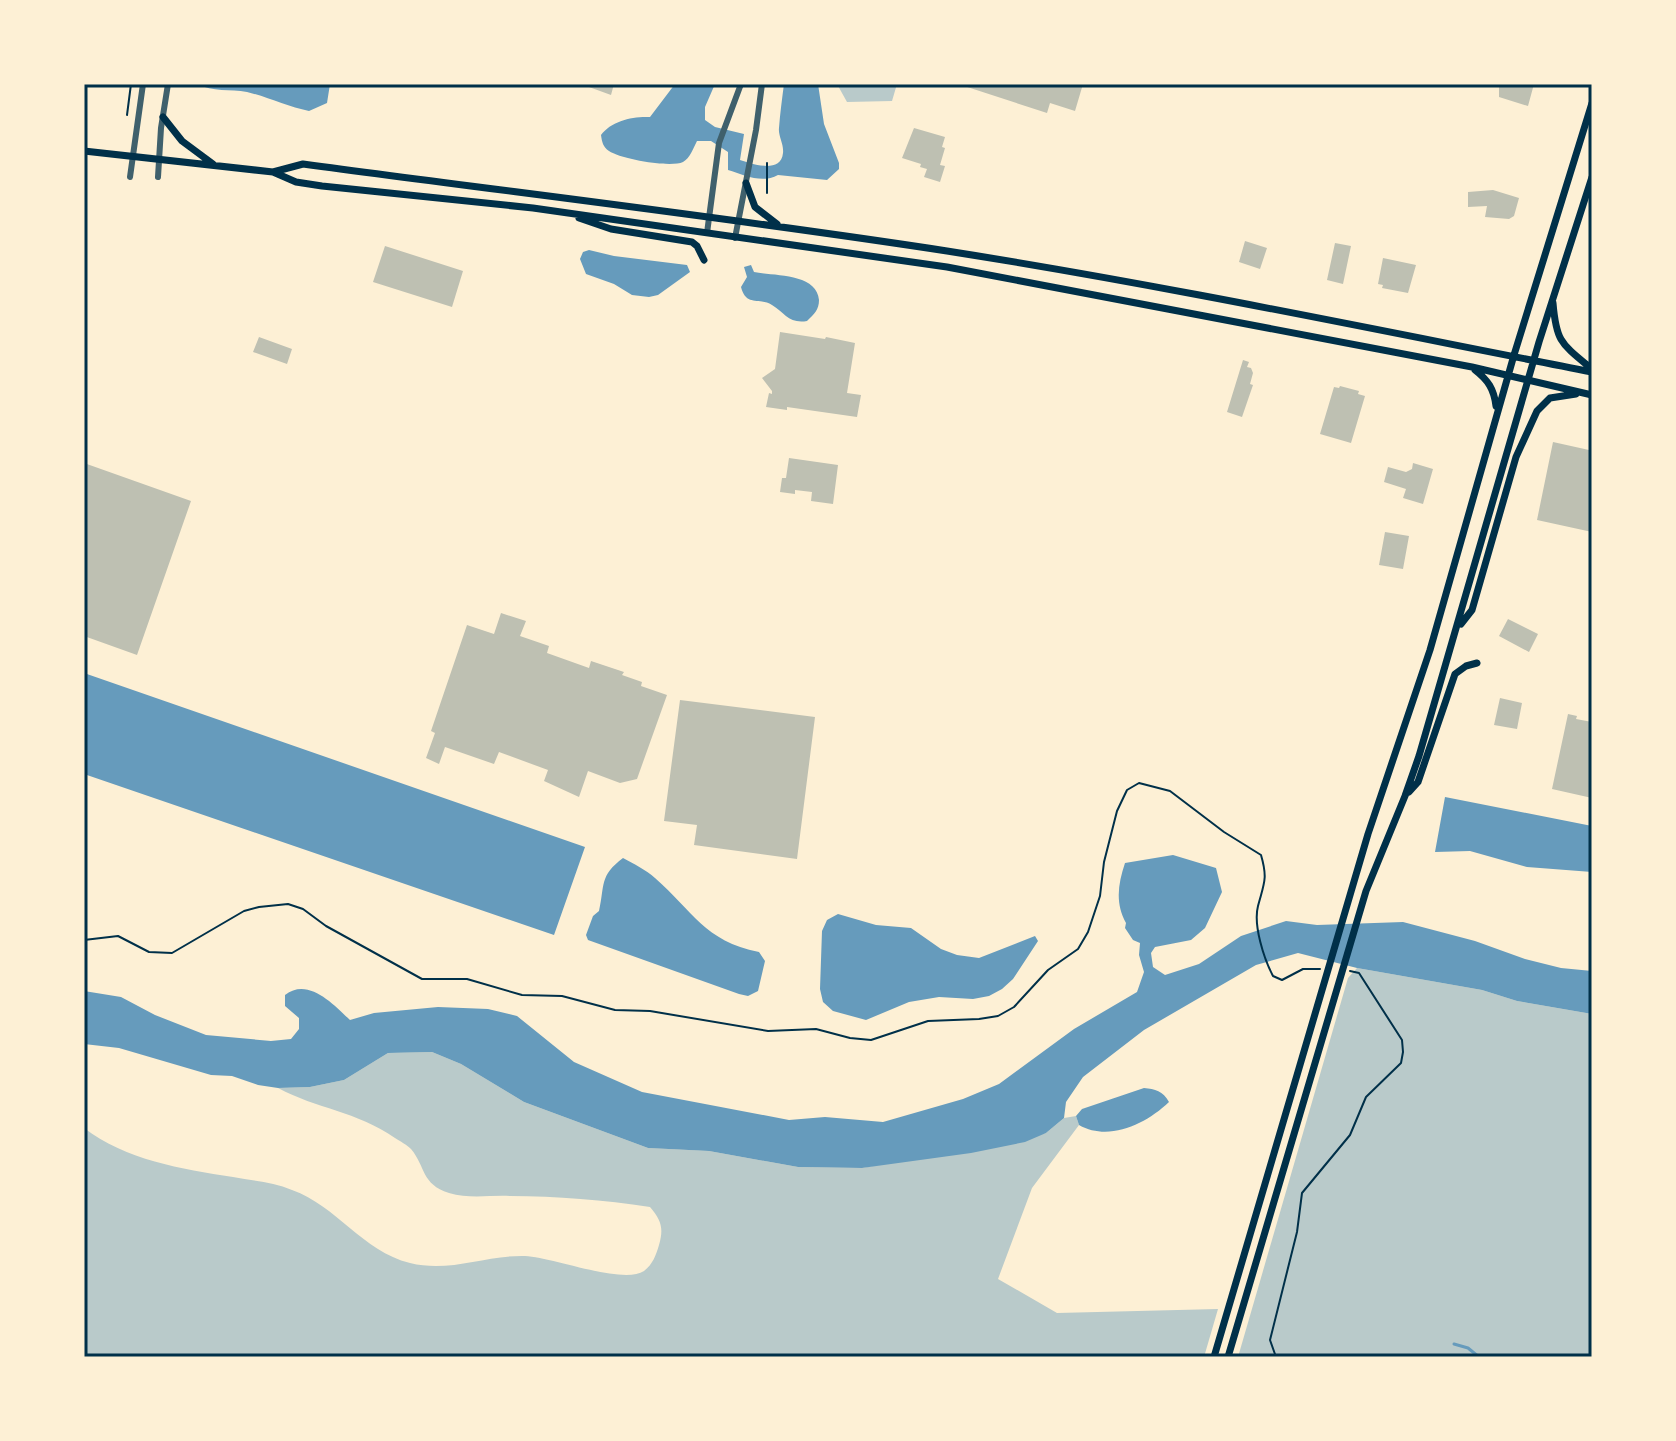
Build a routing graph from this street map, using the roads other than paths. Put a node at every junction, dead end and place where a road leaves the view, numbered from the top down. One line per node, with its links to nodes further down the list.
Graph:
1 (143, 84): 8 (street)
2 (168, 84): 6 (street)
3 (741, 84): 19 (street)
4 (762, 84): 15 (street)
5 (1592, 103): 26 (main road)
6 (163, 117): 9 (street); 10 (main road)
7 (84, 151): 8 (main road)
8 (134, 156): 9 (main road); 12 (street)
9 (159, 159): 10 (main road); 13 (street)
10 (215, 165): 11 (main road)
11 (273, 172): 18 (main road); 19 (main road)
12 (130, 177)
13 (158, 177)
14 (1592, 177): 17 (main road)
15 (746, 181): 20 (street); 21 (main road)
16 (1592, 187): 17 (street)
17 (1586, 194): 25 (main road)
18 (562, 212): 22 (main road); 24 (main road)
19 (709, 217): 20 (main road); 22 (street)
20 (738, 221): 21 (main road); 23 (street)
21 (782, 228): 26 (main road)
22 (707, 233): 23 (main road)
23 (735, 238): 28 (main road)
24 (704, 260)
25 (1553, 297): 27 (main road); 29 (main road)
26 (1514, 355): 27 (main road); 30 (main road)
27 (1534, 360): 29 (main road); 31 (main road)
28 (1472, 367): 30 (main road); 34 (main road)
29 (1592, 369)
30 (1509, 375): 31 (main road); 34 (main road)
31 (1528, 381): 32 (main road); 35 (main road)
32 (1582, 393): 33 (main road); 35 (main road)
33 (1592, 395)
34 (1497, 412): 38 (main road)
35 (1456, 631): 37 (main road)
36 (1477, 663): 37 (main road)
37 (1405, 796): 39 (main road)
38 (1214, 1357)
39 (1228, 1357)

